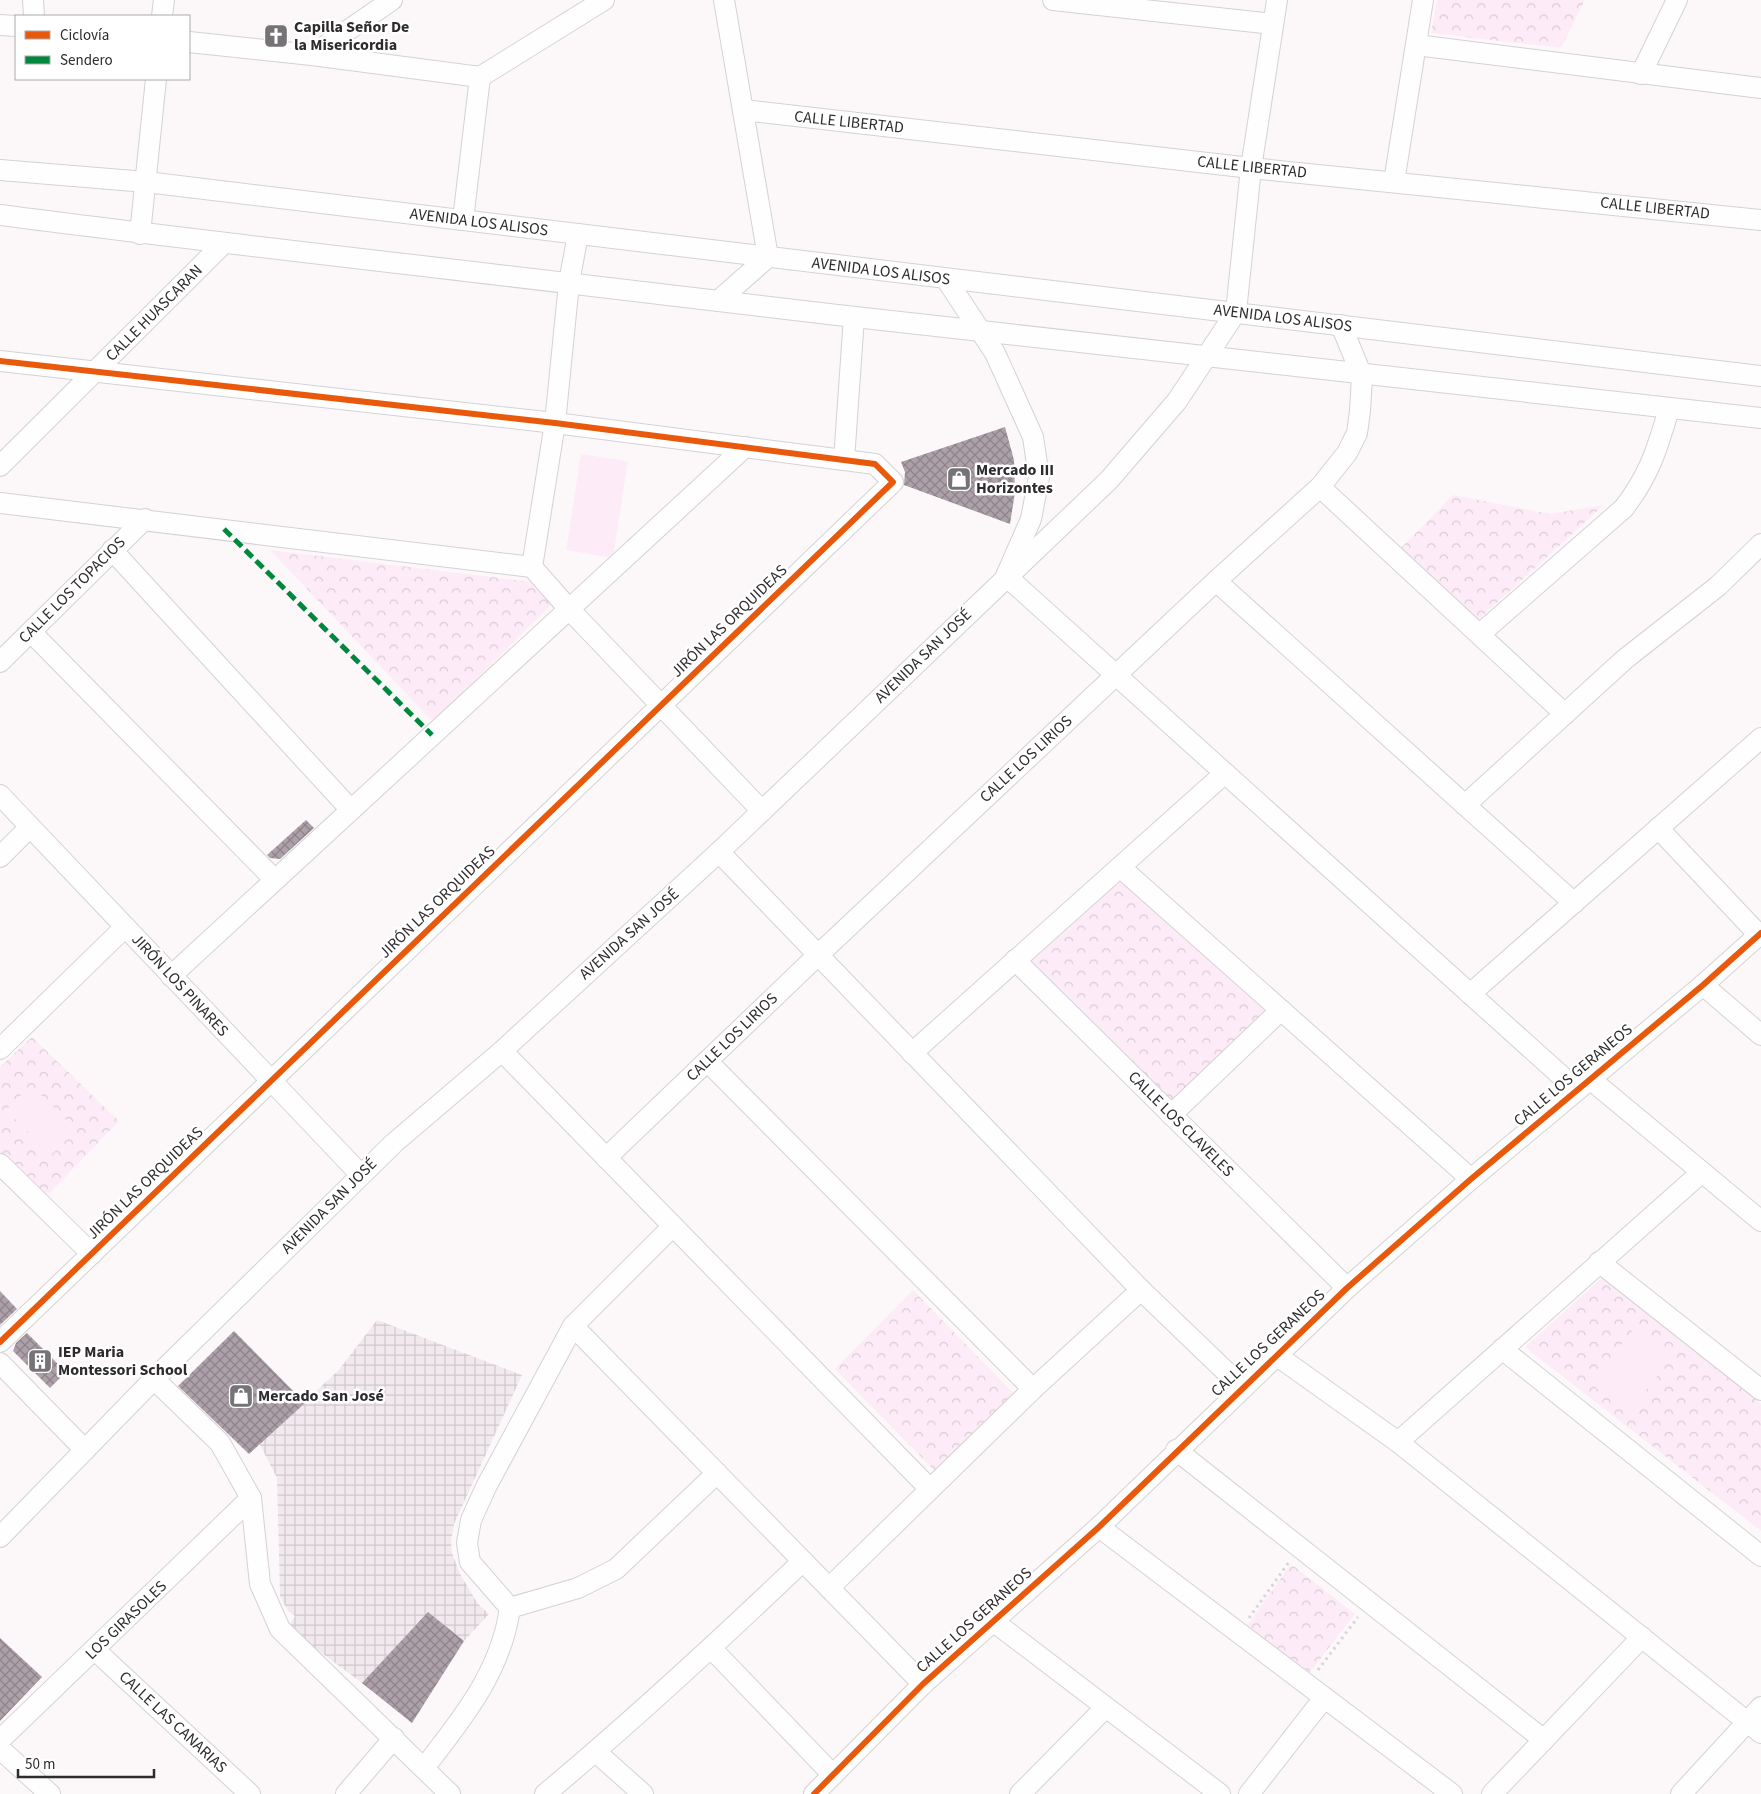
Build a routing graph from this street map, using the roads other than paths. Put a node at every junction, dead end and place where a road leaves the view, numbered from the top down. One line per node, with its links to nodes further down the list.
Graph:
1 (32, 0): 10 (street)
2 (164, 0): 11 (street)
3 (392, 0): 17 (street)
4 (604, 0): 19 (street)
5 (724, 0): 22 (street)
6 (1278, 0): 12 (street)
7 (1423, 0): 16 (street)
8 (1677, 0): 18 (street)
9 (1066, 1): 12 (street)
10 (34, 15)
11 (162, 15)
12 (1273, 24): 23 (street)
13 (0, 25): 14 (street)
14 (15, 26)
15 (190, 42): 17 (street)
16 (1416, 45): 18 (street); 26 (street)
17 (312, 55): 19 (street)
18 (1641, 74): 21 (street)
19 (480, 77): 28 (street)
20 (156, 80): 25 (street)
21 (1761, 88)
22 (743, 110): 23 (street, CALLE LIBERTAD); 33 (street)
23 (1251, 168): 26 (street, CALLE LIBERTAD); 37 (street)
24 (0, 170): 25 (street, AVENIDA LOS ALISOS)
25 (146, 182): 28 (street, AVENIDA LOS ALISOS); 30 (street)
26 (1394, 182): 29 (street, CALLE LIBERTAD)
27 (0, 215): 30 (street)
28 (463, 220): 31 (street, AVENIDA LOS ALISOS)
29 (1761, 220)
30 (140, 234): 32 (street)
31 (578, 234): 33 (street, AVENIDA LOS ALISOS); 35 (street)
32 (222, 244): 35 (street); 43 (street, CALLE HUASCARAN)
33 (768, 257): 34 (street, AVENIDA LOS ALISOS); 36 (street)
34 (946, 278): 37 (street, AVENIDA LOS ALISOS); 40 (street)
35 (569, 283): 36 (street); 48 (street)
36 (718, 301): 38 (street)
37 (1236, 312): 39 (street, AVENIDA LOS ALISOS); 41 (street, AVENIDA SAN JOSÉ)
38 (854, 317): 40 (street); 50 (street)
39 (1341, 325): 44 (street, CALLE LOS LIRIOS); 45 (street, AVENIDA LOS ALISOS)
40 (981, 331): 41 (street); 59 (street)
41 (1205, 359): 44 (street); 59 (street, AVENIDA SAN JOSÉ)
42 (0, 361): 43 (street)
43 (95, 372): 48 (street); 51 (street, CALLE HUASCARAN)
44 (1362, 376): 46 (street); 52 (street, CALLE LOS LIRIOS)
45 (1761, 376)
46 (1669, 408): 47 (street); 63 (street)
47 (1761, 418)
48 (555, 423): 49 (street); 58 (street)
49 (744, 447): 50 (street); 61 (street)
50 (844, 460): 66 (street, JIRÓN LAS ORQUIDEAS)
51 (0, 466)
52 (1320, 487): 60 (street, CALLE LOS LIRIOS); 63 (street)
53 (0, 503): 54 (street)
54 (144, 519): 56 (street, CALLE LOS TOPACIOS); 58 (street)
55 (1761, 544): 57 (street)
56 (112, 550): 62 (street, CALLE LOS TOPACIOS); 72 (street)
57 (1752, 562): 67 (street)
58 (532, 567): 61 (street)
59 (1006, 576): 65 (street); 73 (street, AVENIDA SAN JOSÉ)
60 (1216, 581): 65 (street, CALLE LOS LIRIOS); 71 (street)
61 (569, 609): 66 (street); 72 (street)
62 (31, 632): 64 (street, CALLE LOS TOPACIOS); 79 (street)
63 (1480, 634): 67 (street)
64 (0, 662)
65 (1116, 675): 69 (street); 83 (street, CALLE LOS LIRIOS)
66 (661, 706): 73 (street); 94 (street, JIRÓN LAS ORQUIDEAS)
67 (1565, 714): 71 (street)
68 (1761, 738): 75 (street)
69 (1225, 773): 78 (street); 87 (street)
70 (0, 795): 74 (street, JIRÓN LOS PINARES)
71 (1465, 805): 80 (street)
72 (351, 810): 79 (street)
73 (762, 811): 76 (street, AVENIDA SAN JOSÉ)
74 (30, 827): 77 (street); 81 (street, JIRÓN LOS PINARES)
75 (1658, 828): 80 (street); 82 (street)
76 (719, 852): 83 (street); 91 (street, AVENIDA SAN JOSÉ)
77 (0, 857)
78 (1120, 866): 84 (street); 88 (street)
79 (275, 880): 85 (street)
80 (1574, 903): 87 (street)
81 (125, 926): 85 (street, JIRÓN LOS PINARES); 90 (street)
82 (1760, 934): 86 (street, CALLE LOS GERANEOS)
83 (817, 956): 92 (street); 93 (street, CALLE LOS LIRIOS)
84 (1015, 960): 92 (street); 96 (street, CALLE LOS CLAVELES)
85 (171, 976): 94 (street, JIRÓN LOS PINARES)
86 (1703, 985): 89 (street); 95 (street, CALLE LOS GERANEOS)
87 (1470, 994): 95 (street)
88 (1281, 1010): 96 (street); 101 (street)
89 (1761, 1035)
90 (0, 1049)
91 (502, 1050): 97 (street); 100 (street, AVENIDA SAN JOSÉ)
92 (912, 1054): 107 (street)
93 (708, 1061): 97 (street, CALLE LOS LIRIOS); 115 (street)
94 (271, 1081): 100 (street, JIRÓN LOS PINARES); 104 (street, JIRÓN LAS ORQUIDEAS)
95 (1583, 1084): 99 (street); 101 (street, CALLE LOS GERANEOS)
96 (1171, 1115): 106 (street, CALLE LOS CLAVELES)
97 (606, 1158): 103 (street)
98 (0, 1164): 104 (street)
99 (1702, 1172): 102 (street); 105 (street)
100 (361, 1175): 113 (street, AVENIDA SAN JOSÉ)
101 (1471, 1179): 106 (street, CALLE LOS GERANEOS)
102 (1761, 1221)
103 (673, 1226): 108 (street); 121 (street)
104 (92, 1254): 109 (street, JIRÓN LAS ORQUIDEAS)
105 (1600, 1262): 110 (street); 116 (street)
106 (1347, 1288): 111 (street, CALLE LOS GERANEOS)
107 (1141, 1290): 114 (street); 115 (street)
108 (573, 1326): 120 (street); 128 (street)
109 (0, 1342)
110 (1502, 1349): 117 (street); 125 (street)
111 (1276, 1355): 114 (street, CALLE LOS GERANEOS); 117 (street)
112 (0, 1363): 118 (street)
113 (154, 1379): 118 (street, AVENIDA SAN JOSÉ); 122 (street)
114 (1242, 1386): 119 (street, CALLE LOS GERANEOS)
115 (1033, 1389): 121 (street)
116 (1761, 1390)
117 (1398, 1442): 130 (street)
118 (85, 1450): 124 (street, AVENIDA SAN JOSÉ)
119 (1176, 1450): 123 (street, CALLE LOS GERANEOS); 140 (street)
120 (717, 1473): 126 (street); 128 (street)
121 (930, 1489): 127 (street)
122 (251, 1498): 132 (street, LOS GIRASOLES); 138 (street)
123 (1099, 1527): 129 (street, CALLE LOS GERANEOS); 134 (street)
124 (0, 1537)
125 (1761, 1556)
126 (803, 1561): 127 (street); 131 (street)
127 (829, 1588): 133 (street)
128 (510, 1608): 143 (street)
129 (993, 1621): 133 (street, CALLE LOS GERANEOS); 136 (street)
130 (1642, 1637): 137 (street); 140 (street)
131 (712, 1648): 142 (street); 144 (street)
132 (95, 1650): 139 (street, LOS GIRASOLES); 146 (street, CALLE LAS CANARIAS)
133 (923, 1684): 144 (street, CALLE LOS GERANEOS)
134 (1324, 1698): 154 (street); 155 (street)
135 (1761, 1707): 137 (street)
136 (1105, 1708): 152 (street); 153 (street)
137 (1754, 1728): 157 (street)
138 (394, 1738): 143 (street); 147 (street)
139 (0, 1740)
140 (1544, 1740): 156 (street)
141 (0, 1749): 145 (street)
142 (596, 1752): 149 (street); 150 (street)
143 (424, 1768): 148 (street)
144 (832, 1775): 151 (street, CALLE LOS GERANEOS)
145 (50, 1794)
146 (250, 1794)
147 (346, 1794)
148 (450, 1794)
149 (545, 1794)
150 (644, 1794)
151 (814, 1794)
152 (1020, 1794)
153 (1220, 1794)
154 (1249, 1794)
155 (1452, 1794)
156 (1492, 1794)
157 (1681, 1794)

